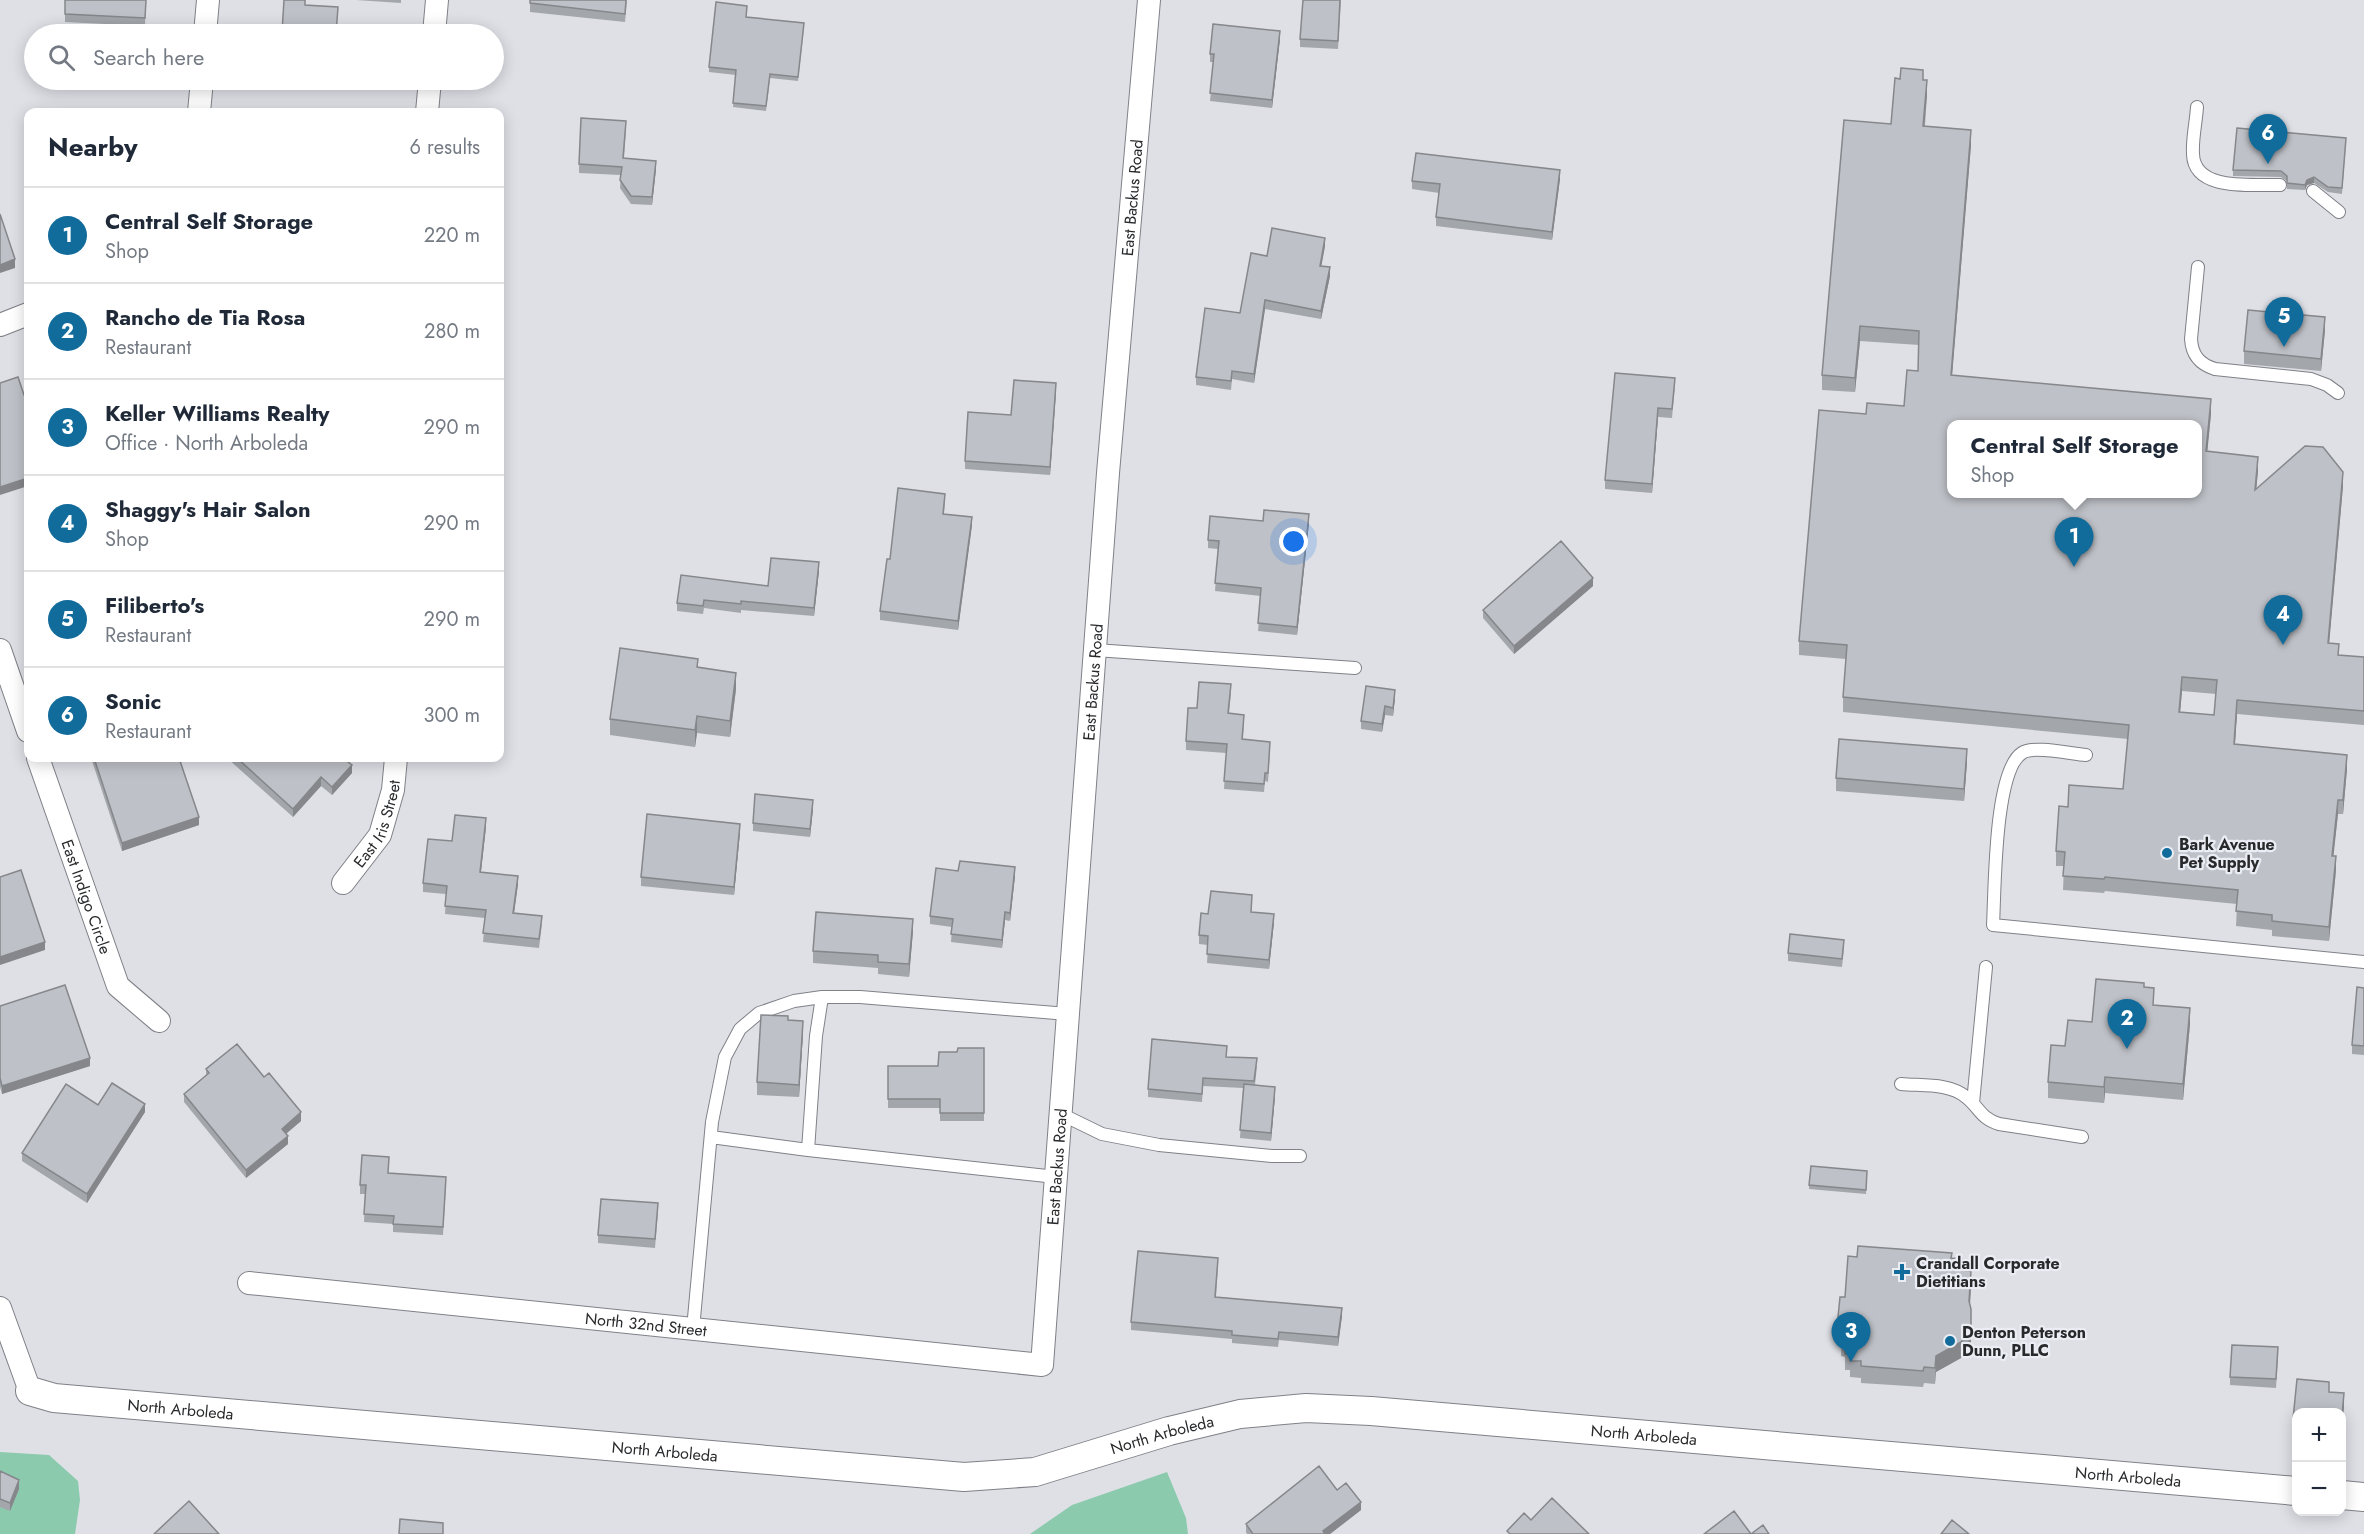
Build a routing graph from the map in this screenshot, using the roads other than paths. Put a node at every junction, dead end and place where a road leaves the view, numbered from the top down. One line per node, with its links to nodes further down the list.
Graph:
1 (208, 0): 4 (street)
2 (437, 0): 5 (street)
3 (1149, 0): 19 (street, East Backus Road)
4 (206, 24)
5 (435, 24)
6 (201, 90): 9 (street)
7 (429, 90): 10 (street)
8 (2197, 107): 11 (lane)
9 (199, 108)
10 (427, 108)
11 (2280, 185)
12 (2313, 191): 13 (lane)
13 (2339, 212)
14 (2198, 267): 17 (lane)
15 (24, 316): 16 (street)
16 (0, 325)
17 (2338, 393)
18 (0, 650): 21 (street)
19 (1095, 650): 20 (lane); 29 (street, East Backus Road)
20 (1355, 668)
21 (24, 715)
22 (2086, 755): 26 (lane)
23 (39, 762): 30 (street, East Indigo Circle)
24 (396, 762): 25 (street, East Iris Street)
25 (343, 883)
26 (2364, 962)
27 (1986, 967): 32 (lane)
28 (822, 997): 29 (lane); 34 (lane); 36 (lane)
29 (1068, 1014): 33 (street, East Backus Road)
30 (159, 1021)
31 (1901, 1084): 32 (lane)
32 (1973, 1104): 35 (lane)
33 (1060, 1114): 37 (lane); 38 (street, East Backus Road)
34 (711, 1137): 36 (lane); 41 (lane)
35 (2082, 1137)
36 (808, 1150): 38 (lane)
37 (1300, 1156)
38 (1056, 1178): 42 (street, East Backus Road)
39 (249, 1283): 41 (street, North 32nd Street)
40 (0, 1308): 43 (street)
41 (693, 1329): 42 (street, North 32nd Street)
42 (1042, 1365)
43 (30, 1391): 44 (street, North Arboleda)
44 (2292, 1491)
45 (2346, 1495): 46 (street)
46 (2364, 1497)

